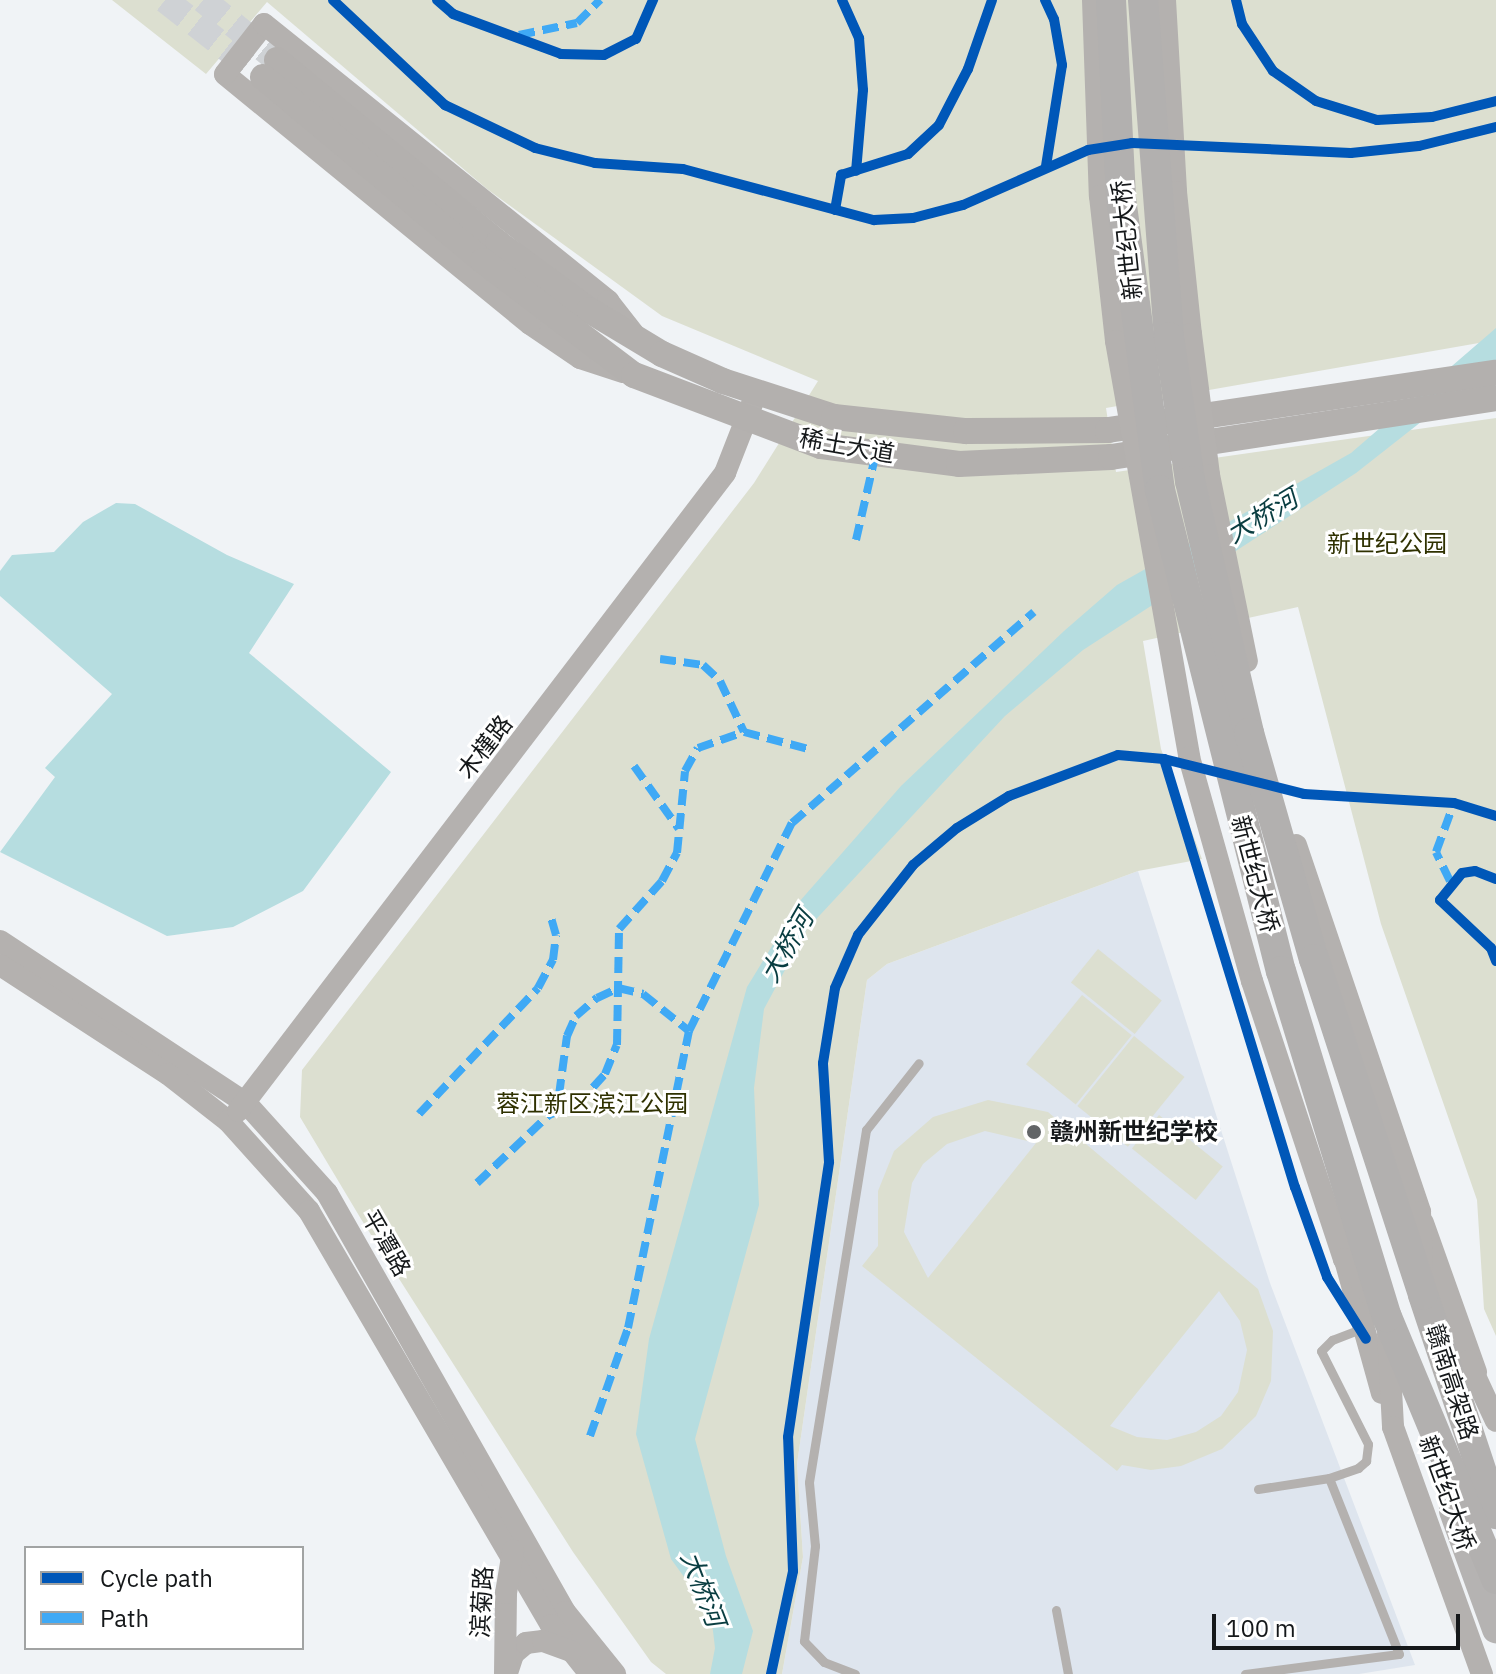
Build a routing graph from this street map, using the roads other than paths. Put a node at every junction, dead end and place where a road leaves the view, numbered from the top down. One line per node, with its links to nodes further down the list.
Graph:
1 (1093, 0): 18 (street, bridge)
2 (1111, 0): 18 (highway, 新世纪大桥, bridge)
3 (1143, 0): 17 (highway, 新世纪大桥, bridge)
4 (1165, 0): 16 (street, bridge)
5 (639, 340): 7 (main road, 稀土大道); 7 (street); 8 (main road, 稀土大道)
6 (1496, 373): 8 (main road, 稀土大道)
7 (634, 375): 10 (main road, 稀土大道)
8 (755, 391): 10 (street, 木槿路)
9 (1496, 398): 10 (main road, 稀土大道)
10 (748, 423): 14 (street, 木槿路)
11 (0, 941): 14 (street, 平潭路)
12 (0, 965): 15 (street, 平潭路)
13 (919, 1063): 33 (lane)
14 (246, 1103): 15 (street, 木槿路); 25 (street, 平潭路)
15 (228, 1121): 25 (street, 平潭路)
16 (1420, 1212): 17 (street, bridge); 19 (street)
17 (1423, 1295): 19 (street); 21 (main road, 新世纪大桥); 24 (highway, 赣南高架路)
18 (1375, 1322): 22 (lane); 26 (highway, 赣南高架路); 28 (main road, 新世纪大桥); 36 (street)
19 (1476, 1372): 20 (street)
20 (1496, 1421)
21 (1496, 1469)
22 (1329, 1478): 23 (lane); 35 (lane)
23 (1258, 1489)
24 (1496, 1514)
25 (518, 1546): 29 (street, 平潭路); 30 (street, 滨菊路); 32 (street, 平潭路)
26 (1496, 1579)
27 (1056, 1610): 34 (lane)
28 (1496, 1629)
29 (571, 1651): 30 (street); 31 (street, 平潭路)
30 (506, 1674)
31 (590, 1674)
32 (615, 1674)
33 (855, 1674)
34 (1068, 1674)
35 (1245, 1674)
36 (1482, 1674)

